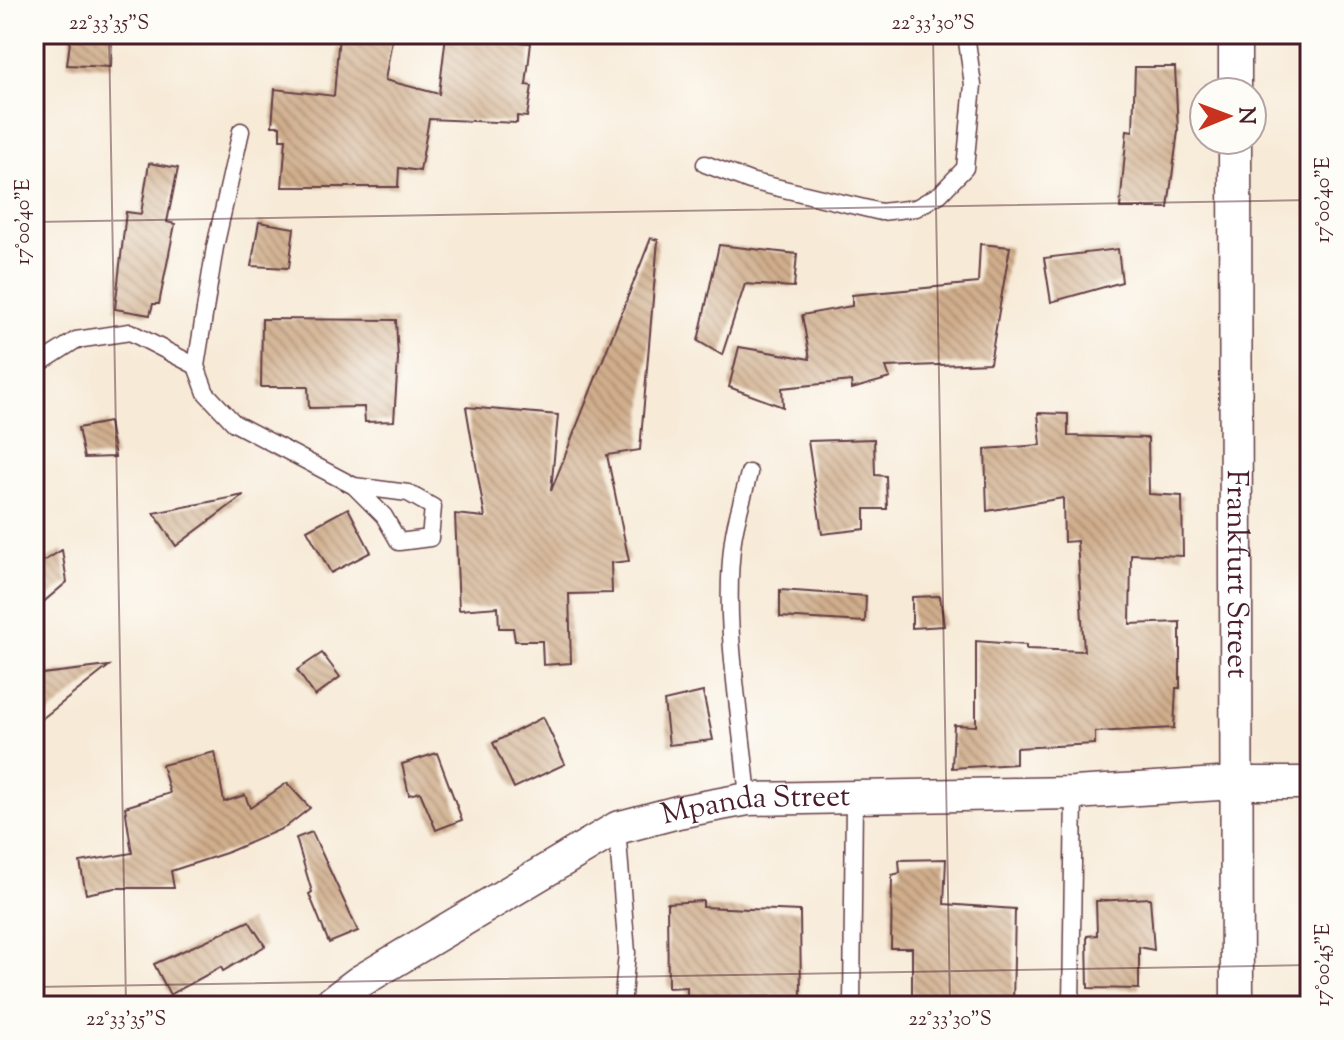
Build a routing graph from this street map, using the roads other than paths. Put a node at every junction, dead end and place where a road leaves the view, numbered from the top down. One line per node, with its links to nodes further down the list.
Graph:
1 (966, 34): 6 (lane)
2 (1235, 34): 3 (street)
3 (1235, 76)
4 (241, 131): 7 (lane)
5 (1235, 156): 11 (street, Frankfurt Street)
6 (705, 164)
7 (196, 366): 8 (lane); 10 (lane)
8 (34, 367)
9 (749, 473): 15 (lane)
10 (354, 486): 10 (lane)
11 (1235, 783): 12 (street, Mpanda Street); 13 (street, Mpanda Street); 21 (street, Frankfurt Street)
12 (1310, 783)
13 (1074, 793): 14 (street, Mpanda Street); 20 (lane)
14 (854, 798): 15 (street, Mpanda Street); 19 (lane)
15 (748, 799): 16 (street, Mpanda Street)
16 (617, 828): 17 (street, Mpanda Street); 18 (lane)
17 (327, 1006)
18 (622, 1006)
19 (852, 1006)
20 (1071, 1006)
21 (1237, 1006)

